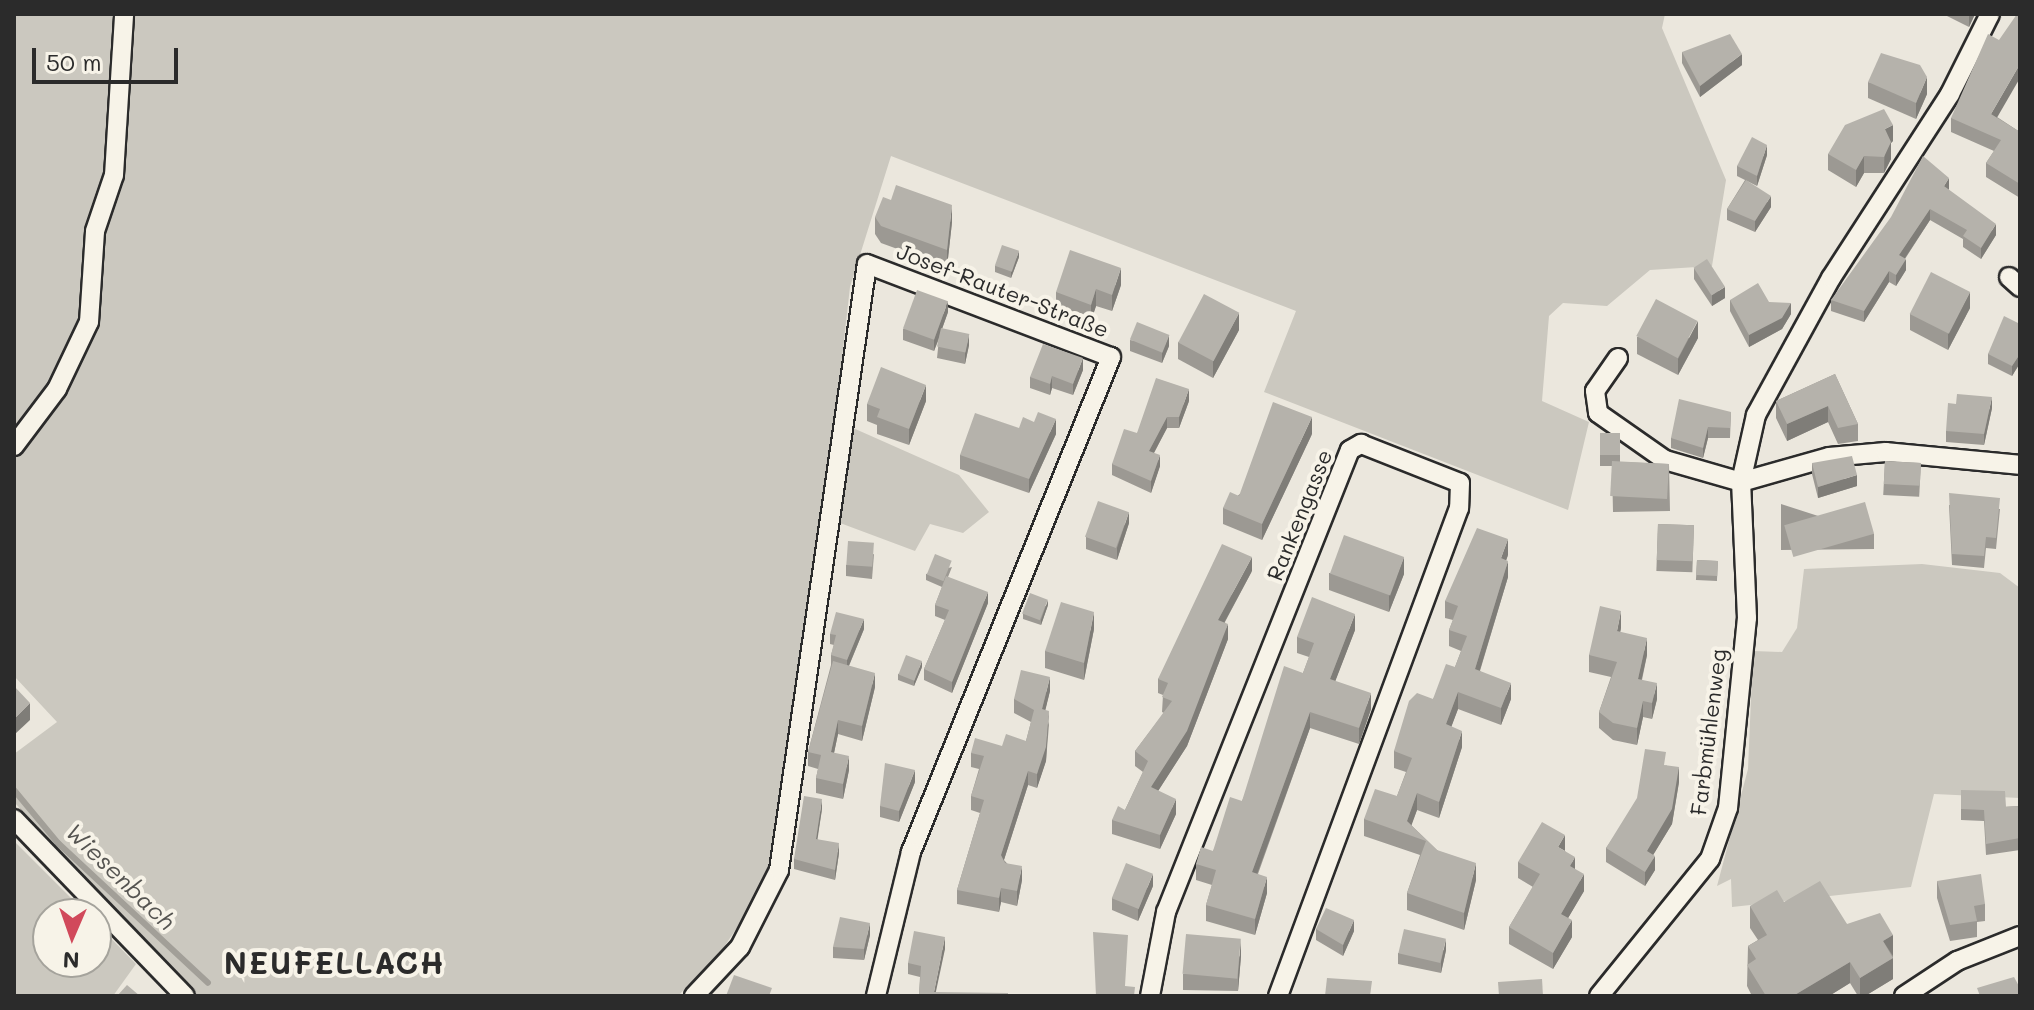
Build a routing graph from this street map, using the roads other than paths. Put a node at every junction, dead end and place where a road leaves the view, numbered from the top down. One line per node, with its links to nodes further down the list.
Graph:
1 (124, 14): 4 (street)
2 (1990, 14): 6 (street, Farbmühlenweg)
3 (1618, 358): 6 (street)
4 (14, 446)
5 (2020, 465): 6 (street)
6 (1741, 482): 14 (street, Farbmühlenweg)
7 (14, 819): 9 (street)
8 (2020, 936): 15 (street)
9 (185, 996)
10 (694, 996): 11 (street, Josef-Rauter-Straße)
11 (876, 996)
12 (1150, 996): 13 (street, Rankengasse)
13 (1278, 996)
14 (1599, 996)
15 (1904, 996)

